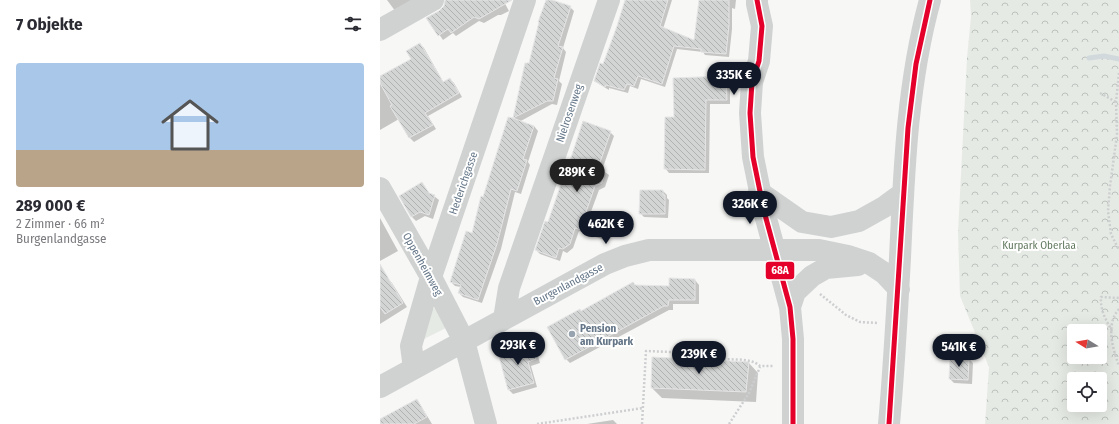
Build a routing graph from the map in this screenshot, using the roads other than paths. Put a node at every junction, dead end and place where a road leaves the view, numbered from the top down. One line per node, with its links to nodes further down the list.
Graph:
1 (433, 0): 6 (street)
2 (525, 0): 12 (street, Hederichgasse)
3 (608, 0): 15 (street, Nielrosenweg)
4 (757, 0): 8 (street)
5 (930, 0): 9 (street)
6 (380, 30)
7 (381, 191): 12 (street, Oppenheimweg)
8 (759, 192): 9 (street); 10 (street)
9 (903, 193): 13 (street)
10 (774, 250): 11 (street, Burgenlandgasse); 14 (street); 15 (street, Burgenlandgasse)
11 (869, 263): 13 (street, Burgenlandgasse); 14 (street)
12 (431, 277): 16 (street, Oppenheimweg); 17 (street, Hederichgasse)
13 (898, 289): 21 (street)
14 (790, 307): 20 (street)
15 (504, 319): 16 (street, Burgenlandgasse)
16 (464, 340): 17 (street, Burgenlandgasse); 19 (street, Oppenheimweg)
17 (414, 368): 18 (street, Burgenlandgasse)
18 (380, 387)
19 (486, 424)
20 (793, 424)
21 (889, 424)

